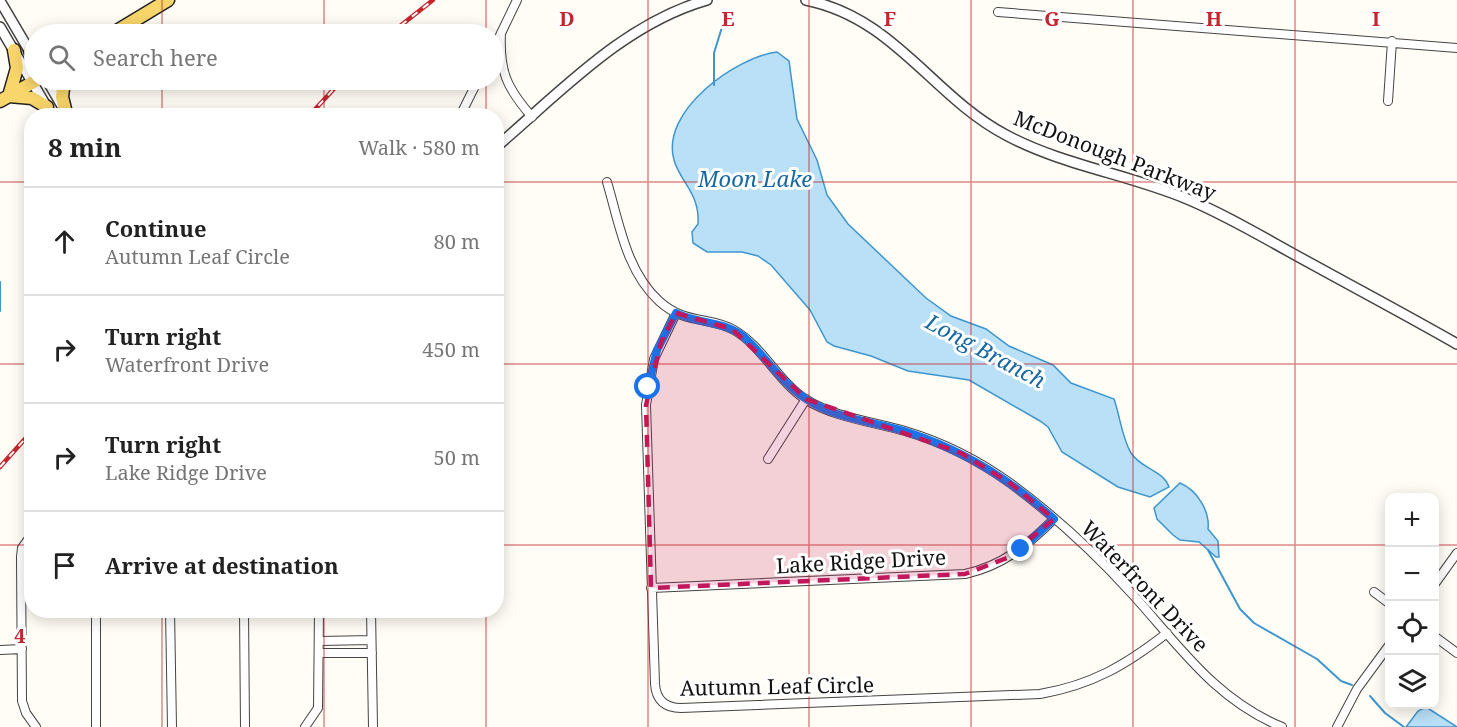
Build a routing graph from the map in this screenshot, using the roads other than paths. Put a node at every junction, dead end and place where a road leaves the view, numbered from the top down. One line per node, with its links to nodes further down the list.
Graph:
1 (168, 0): 7 (main road)
2 (517, 0): 9 (street)
3 (707, 0): 28 (street)
4 (806, 0): 32 (street, McDonough Parkway)
5 (0, 1): 10 (street)
6 (998, 12): 11 (street)
7 (128, 24)
8 (0, 27): 13 (street)
9 (504, 27)
10 (24, 40)
11 (1392, 41): 12 (street); 22 (street)
12 (1457, 48)
13 (14, 50): 14 (street); 21 (main road)
14 (24, 65)
15 (504, 75): 28 (street)
16 (24, 87): 21 (main road)
17 (40, 90): 24 (street)
18 (53, 90): 25 (street)
19 (63, 90): 26 (main road)
20 (473, 90): 27 (street)
21 (5, 98): 23 (main road)
22 (1388, 101)
23 (46, 108)
24 (48, 108)
25 (63, 108)
26 (65, 108)
27 (464, 108)
28 (532, 117): 29 (street)
29 (504, 140)
30 (606, 182): 31 (street, Waterfront Drive)
31 (676, 313): 33 (street, Waterfront Drive); 39 (street, Autumn Leaf Circle)
32 (1457, 344)
33 (806, 399): 34 (street); 35 (street, Waterfront Drive)
34 (768, 459)
35 (1054, 519): 39 (street, Lake Ridge Drive); 47 (street, Waterfront Drive)
36 (24, 545): 51 (street)
37 (1457, 554): 38 (street)
38 (1439, 578)
39 (651, 588): 47 (street, Autumn Leaf Circle)
40 (1374, 592): 41 (street)
41 (1385, 601)
42 (96, 618): 59 (street)
43 (170, 618): 60 (street)
44 (244, 618): 61 (street)
45 (319, 618): 50 (street)
46 (371, 618): 48 (street)
47 (1167, 633): 63 (street, Waterfront Drive)
48 (371, 640): 50 (street); 55 (street)
49 (1439, 640): 56 (street)
50 (320, 641): 54 (street)
51 (22, 649): 52 (street); 58 (street)
52 (0, 650)
53 (1385, 650): 64 (street)
54 (320, 653): 55 (street); 57 (street)
55 (372, 653): 62 (street)
56 (1457, 653)
57 (309, 726)
58 (36, 727)
59 (96, 727)
60 (172, 727)
61 (245, 727)
62 (372, 727)
63 (1282, 727)
64 (1337, 727)

